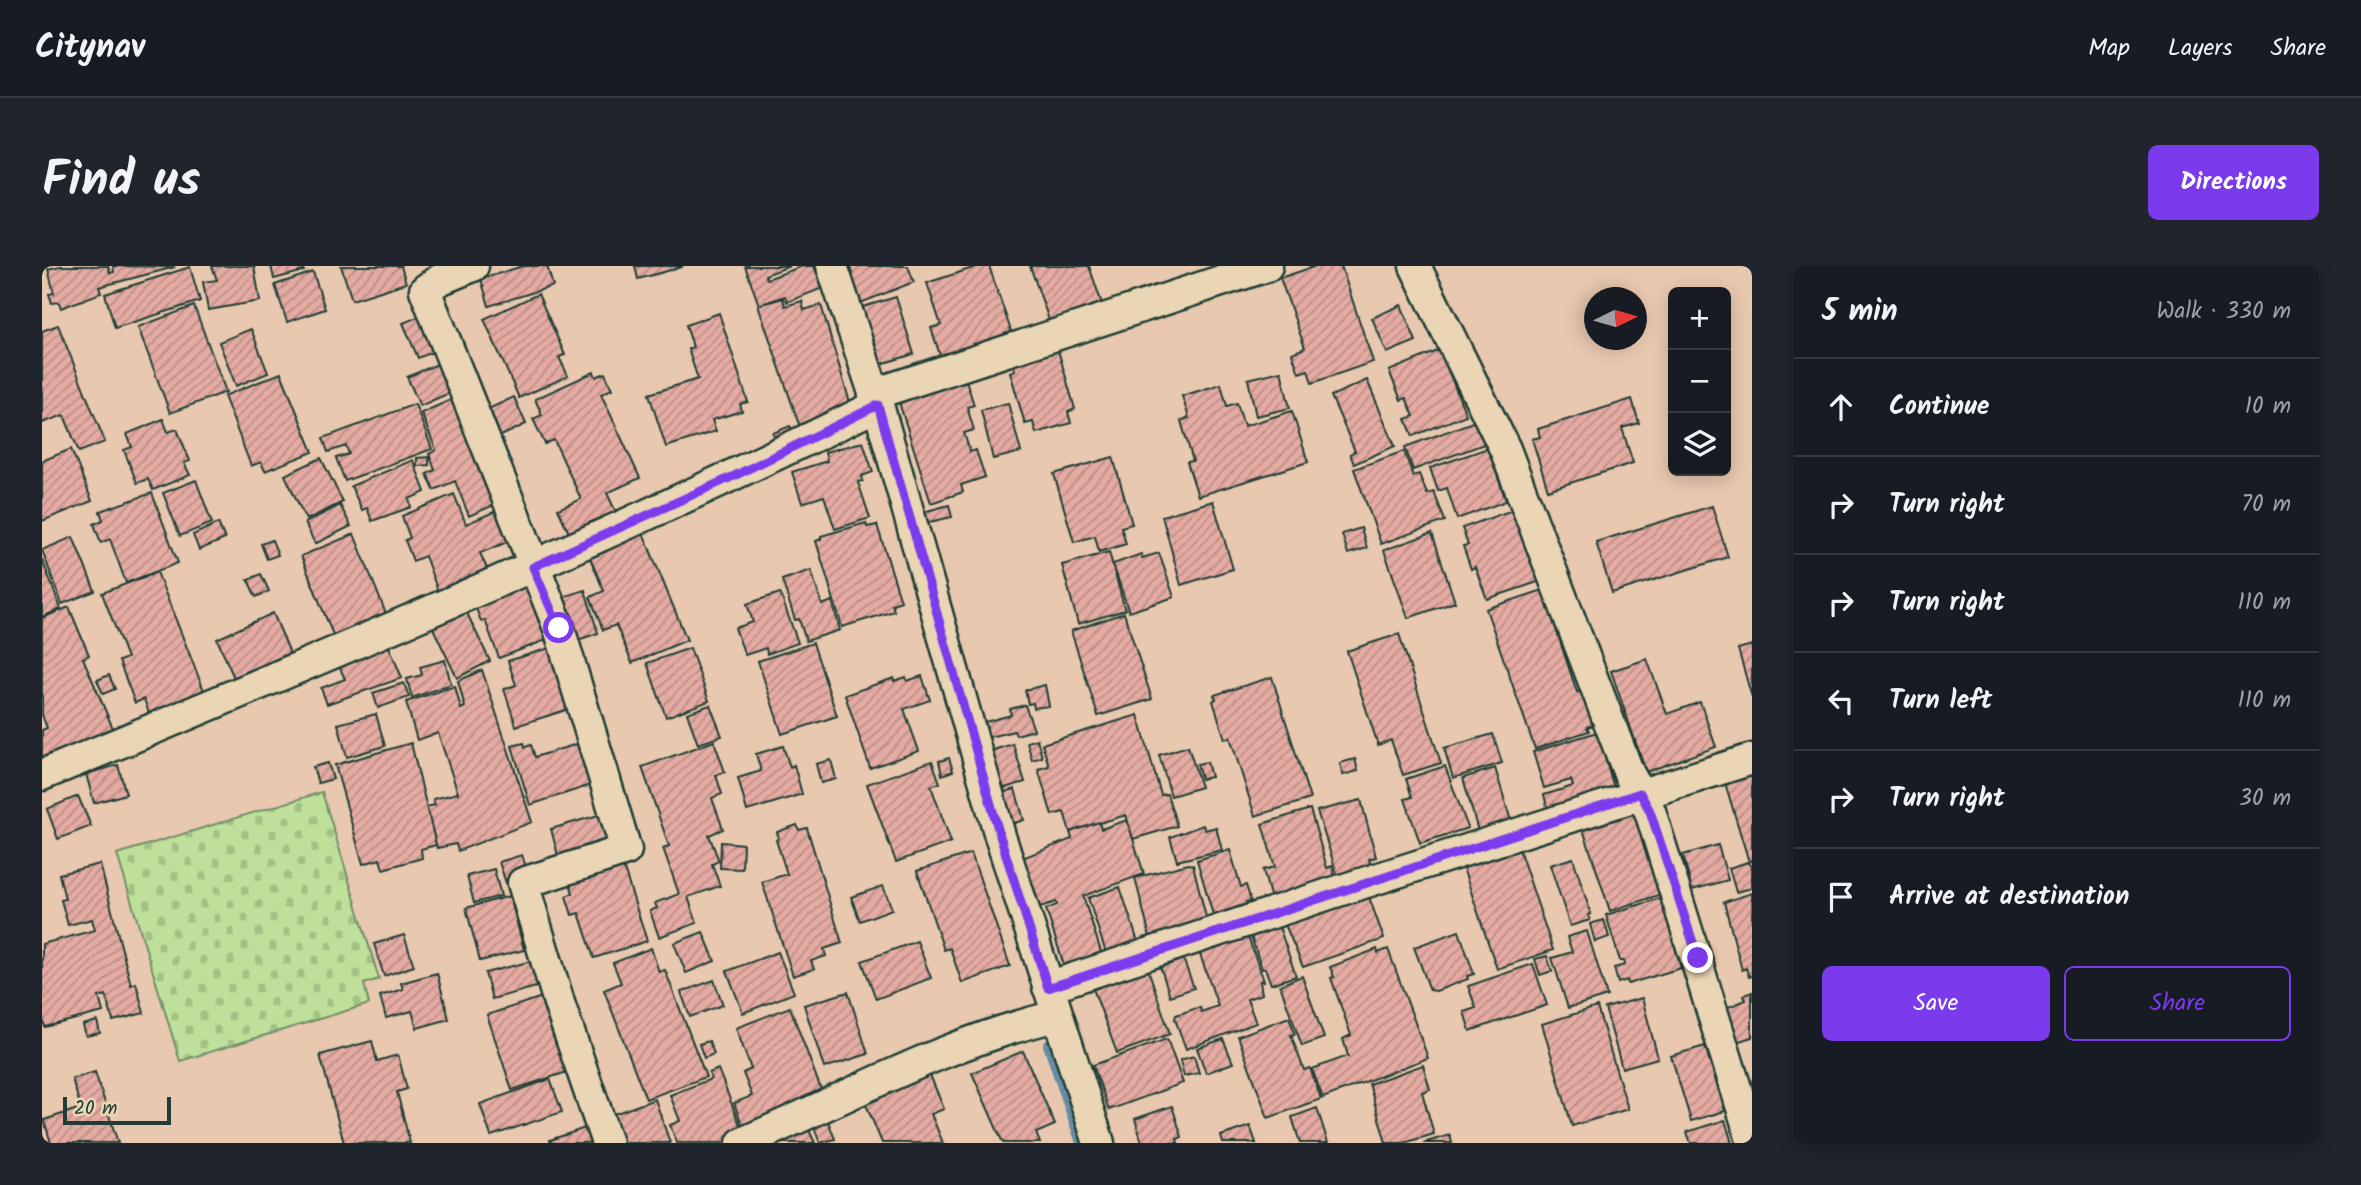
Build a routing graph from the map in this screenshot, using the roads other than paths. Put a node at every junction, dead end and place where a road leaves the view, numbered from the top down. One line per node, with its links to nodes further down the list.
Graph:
1 (473, 266): 6 (street)
2 (832, 266): 5 (street)
3 (1267, 266): 5 (street)
4 (1415, 266): 9 (street)
5 (876, 400): 6 (street); 10 (street)
6 (533, 567): 8 (street); 13 (street)
7 (1752, 759): 9 (street)
8 (42, 775)
9 (1640, 793): 10 (street); 12 (street)
10 (1048, 988): 11 (street)
11 (1057, 1016): 14 (street); 15 (street)
12 (1752, 1140)
13 (607, 1143)
14 (741, 1143)
15 (1099, 1143)

